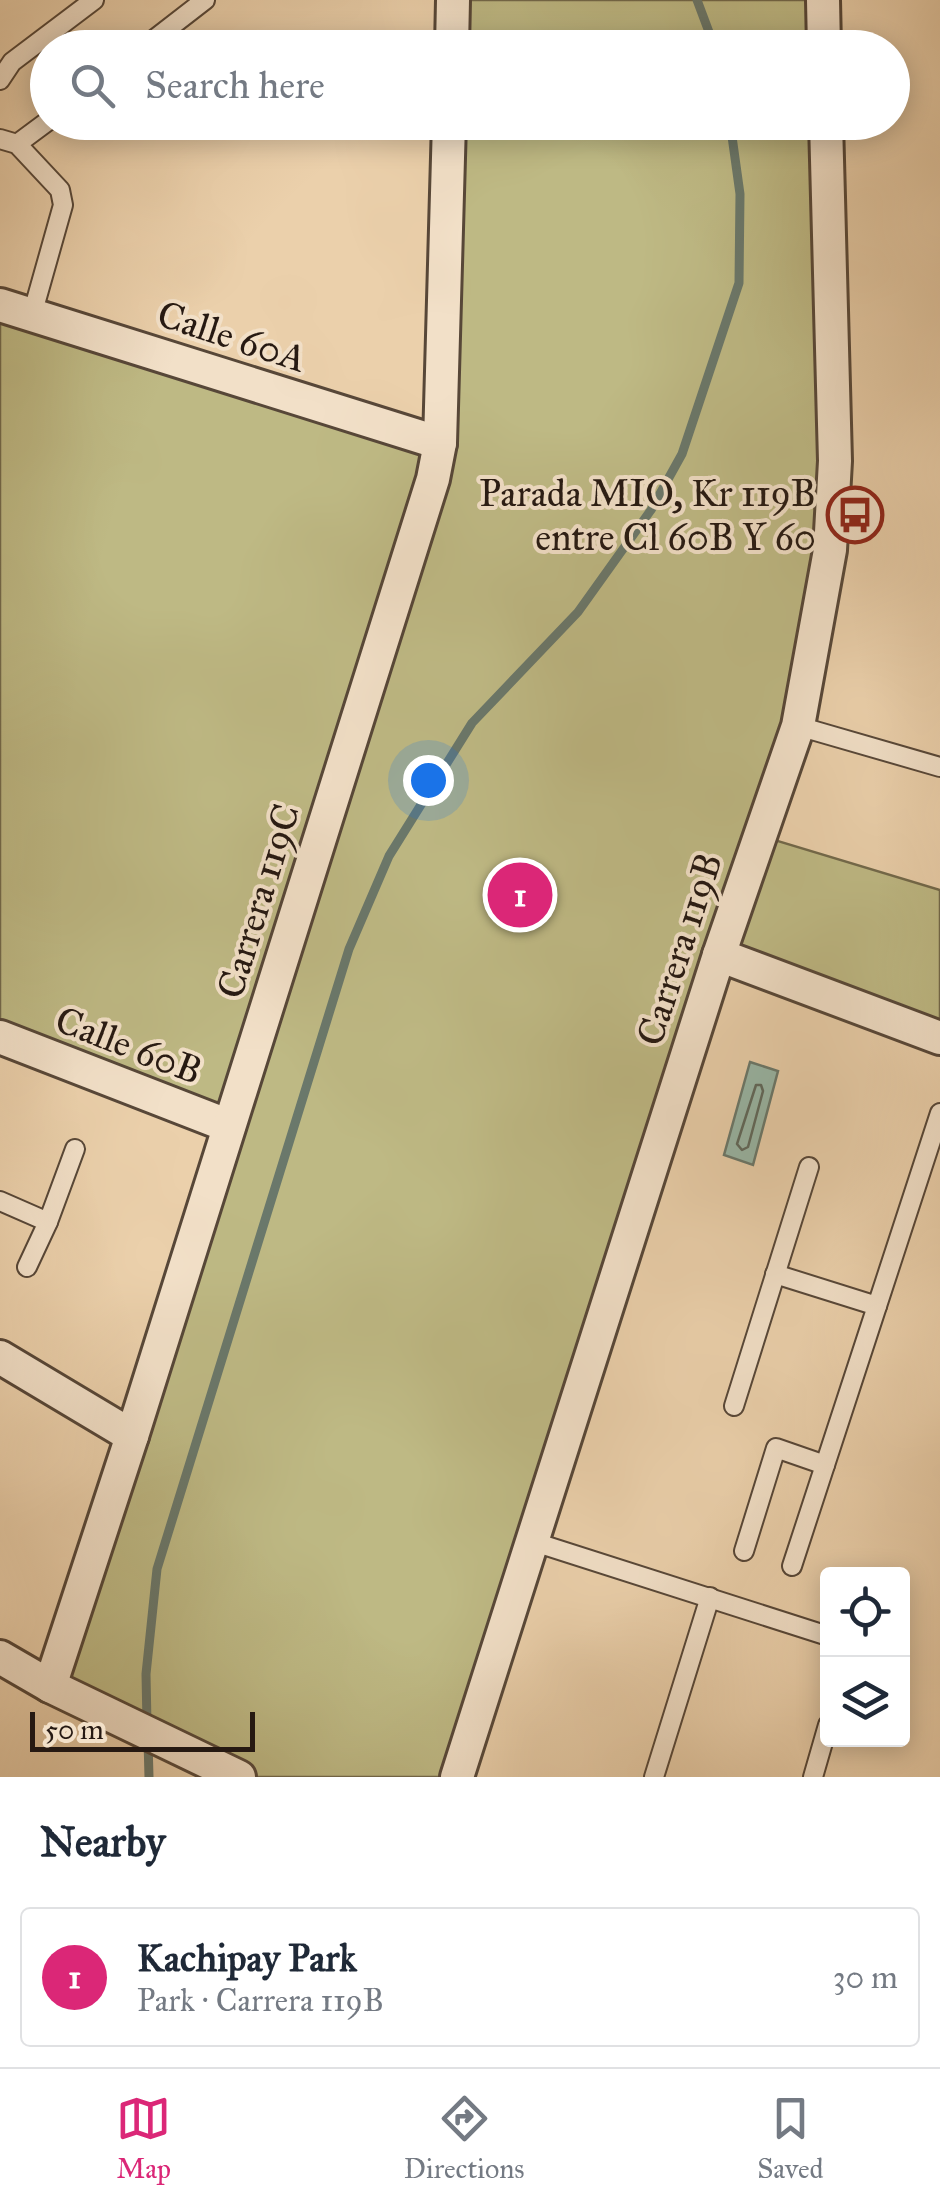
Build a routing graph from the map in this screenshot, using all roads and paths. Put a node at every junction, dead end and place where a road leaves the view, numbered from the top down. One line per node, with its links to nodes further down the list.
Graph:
1 (94, 0): 5 (lane)
2 (205, 0): 6 (lane)
3 (453, 0): 7 (street)
4 (823, 0): 8 (street)
5 (54, 30)
6 (166, 30)
7 (452, 30)
8 (824, 30)
9 (30, 48): 10 (lane)
10 (0, 80)
11 (448, 140): 16 (street, Carrera 119C)
12 (827, 140): 17 (street, Carrera 119B)
13 (9, 141): 15 (lane)
14 (0, 304): 15 (street, Calle 60A)
15 (32, 315): 16 (street, Calle 60A)
16 (440, 444): 23 (street, Carrera 119C)
17 (798, 726): 18 (lane); 19 (street, Carrera 119B)
18 (940, 766)
19 (719, 955): 21 (street); 35 (street, Carrera 119B)
20 (0, 1038): 23 (street, Calle 60B)
21 (940, 1038)
22 (940, 1113): 30 (lane)
23 (229, 1126): 33 (street, Carrera 119C)
24 (74, 1149): 27 (lane)
25 (809, 1167): 29 (lane)
26 (0, 1201): 27 (lane)
27 (48, 1222): 28 (lane)
28 (27, 1267)
29 (775, 1274): 30 (lane); 32 (lane)
30 (877, 1306): 34 (lane)
31 (0, 1357): 33 (street)
32 (734, 1406)
33 (132, 1436): 41 (street, Carrera 119C)
34 (825, 1464): 36 (lane); 37 (lane)
35 (531, 1541): 38 (lane); 44 (street, Carrera 119B)
36 (744, 1552)
37 (792, 1566)
38 (710, 1597): 39 (lane); 45 (lane)
39 (820, 1633)
40 (0, 1657): 41 (street)
41 (50, 1686): 43 (street)
42 (821, 1747): 46 (lane)
43 (239, 1777)
44 (457, 1777)
45 (654, 1777)
46 (812, 1777)

